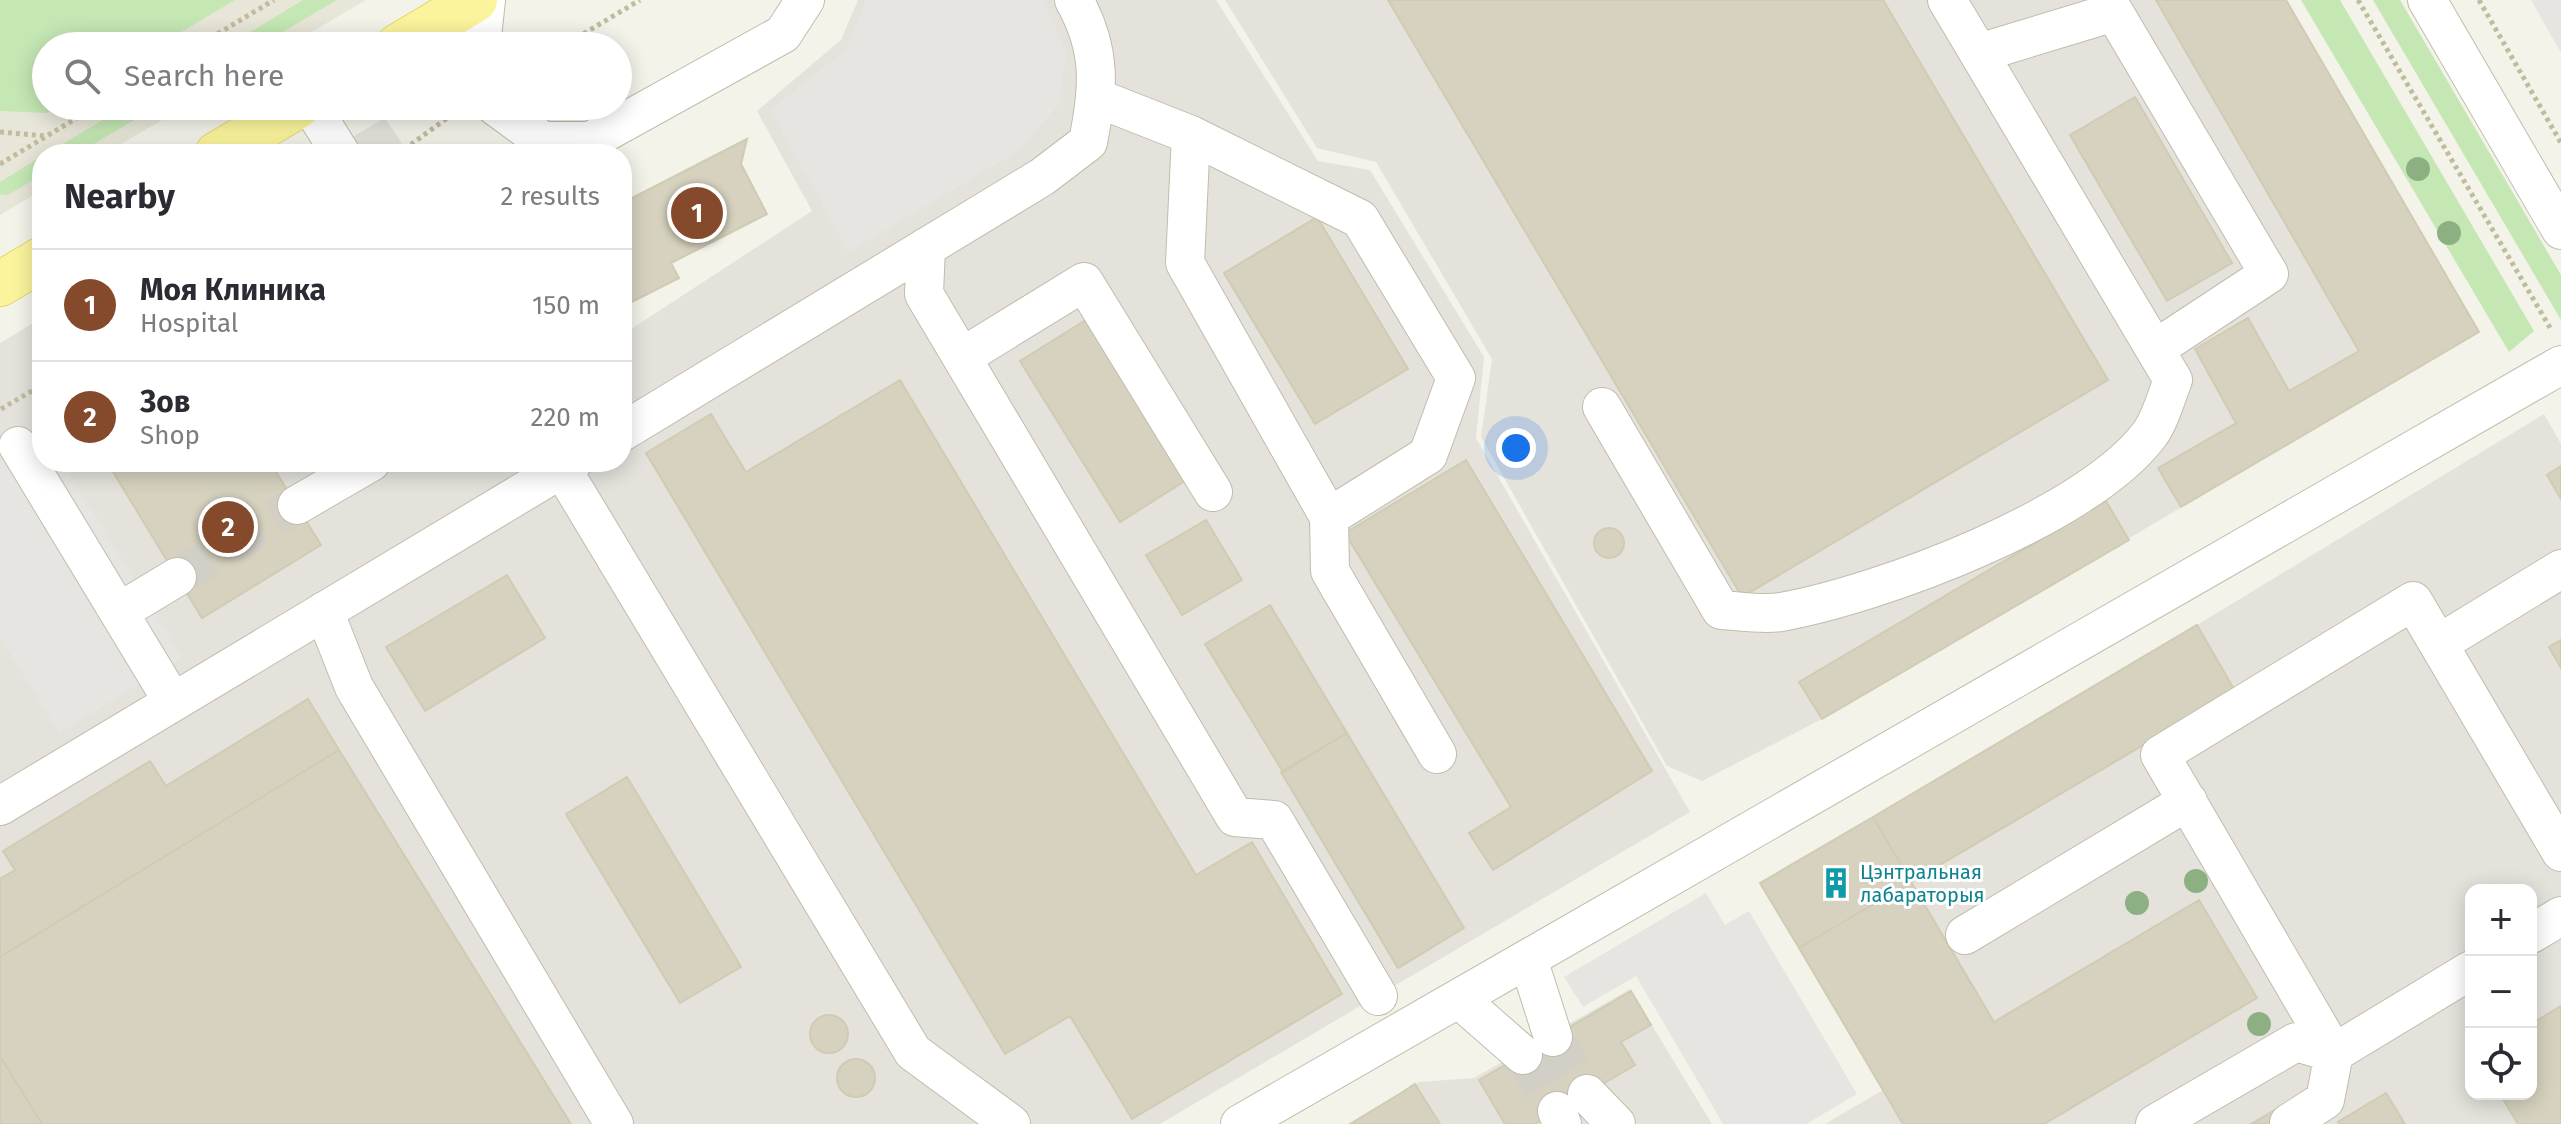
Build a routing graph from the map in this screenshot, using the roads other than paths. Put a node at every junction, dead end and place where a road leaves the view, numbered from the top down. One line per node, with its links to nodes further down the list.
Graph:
1 (475, 0): 7 (main road)
2 (486, 0): 8 (lane)
3 (805, 0): 11 (lane)
4 (1074, 0): 10 (lane)
5 (1947, 0): 9 (lane)
6 (2427, 0): 19 (lane)
7 (421, 32)
8 (483, 32)
9 (1979, 53): 21 (lane); 21 (lane)
10 (1097, 98): 16 (lane); 20 (lane)
11 (632, 118)
12 (274, 120): 17 (main road)
13 (320, 120): 18 (lane)
14 (514, 120): 15 (lane)
15 (628, 120)
16 (1191, 135): 34 (lane); 34 (lane)
17 (234, 144)
18 (335, 144)
19 (2561, 230)
20 (926, 247): 23 (lane); 25 (lane)
21 (2155, 349): 24 (lane)
22 (2557, 349): 48 (lane)
23 (962, 357): 32 (lane); 50 (lane)
24 (1602, 407)
25 (632, 426)
26 (18, 446): 27 (lane)
27 (32, 469)
28 (34, 472): 38 (lane)
29 (354, 472): 33 (lane)
30 (556, 472): 37 (lane)
31 (572, 472): 56 (lane)
32 (1213, 492)
33 (297, 505)
34 (1329, 517): 41 (lane)
35 (2561, 569): 39 (lane)
36 (177, 577): 38 (lane)
37 (324, 611): 40 (lane); 55 (lane)
38 (119, 612): 40 (lane)
39 (2440, 643): 42 (lane); 44 (lane)
40 (173, 702): 43 (lane)
41 (1437, 754)
42 (2188, 801): 47 (lane); 52 (lane)
43 (0, 806)
44 (2561, 852)
45 (2561, 916): 46 (lane)
46 (2537, 930)
47 (1965, 935)
48 (1528, 959): 51 (lane); 51 (lane)
49 (2465, 974): 52 (lane)
50 (1378, 996)
51 (1459, 999): 57 (lane)
52 (2334, 1053): 54 (lane); 59 (lane)
53 (1568, 1110): 58 (lane)
54 (2289, 1123)
55 (614, 1124)
56 (1011, 1124)
57 (1240, 1124)
58 (1616, 1124)
59 (2155, 1124)

